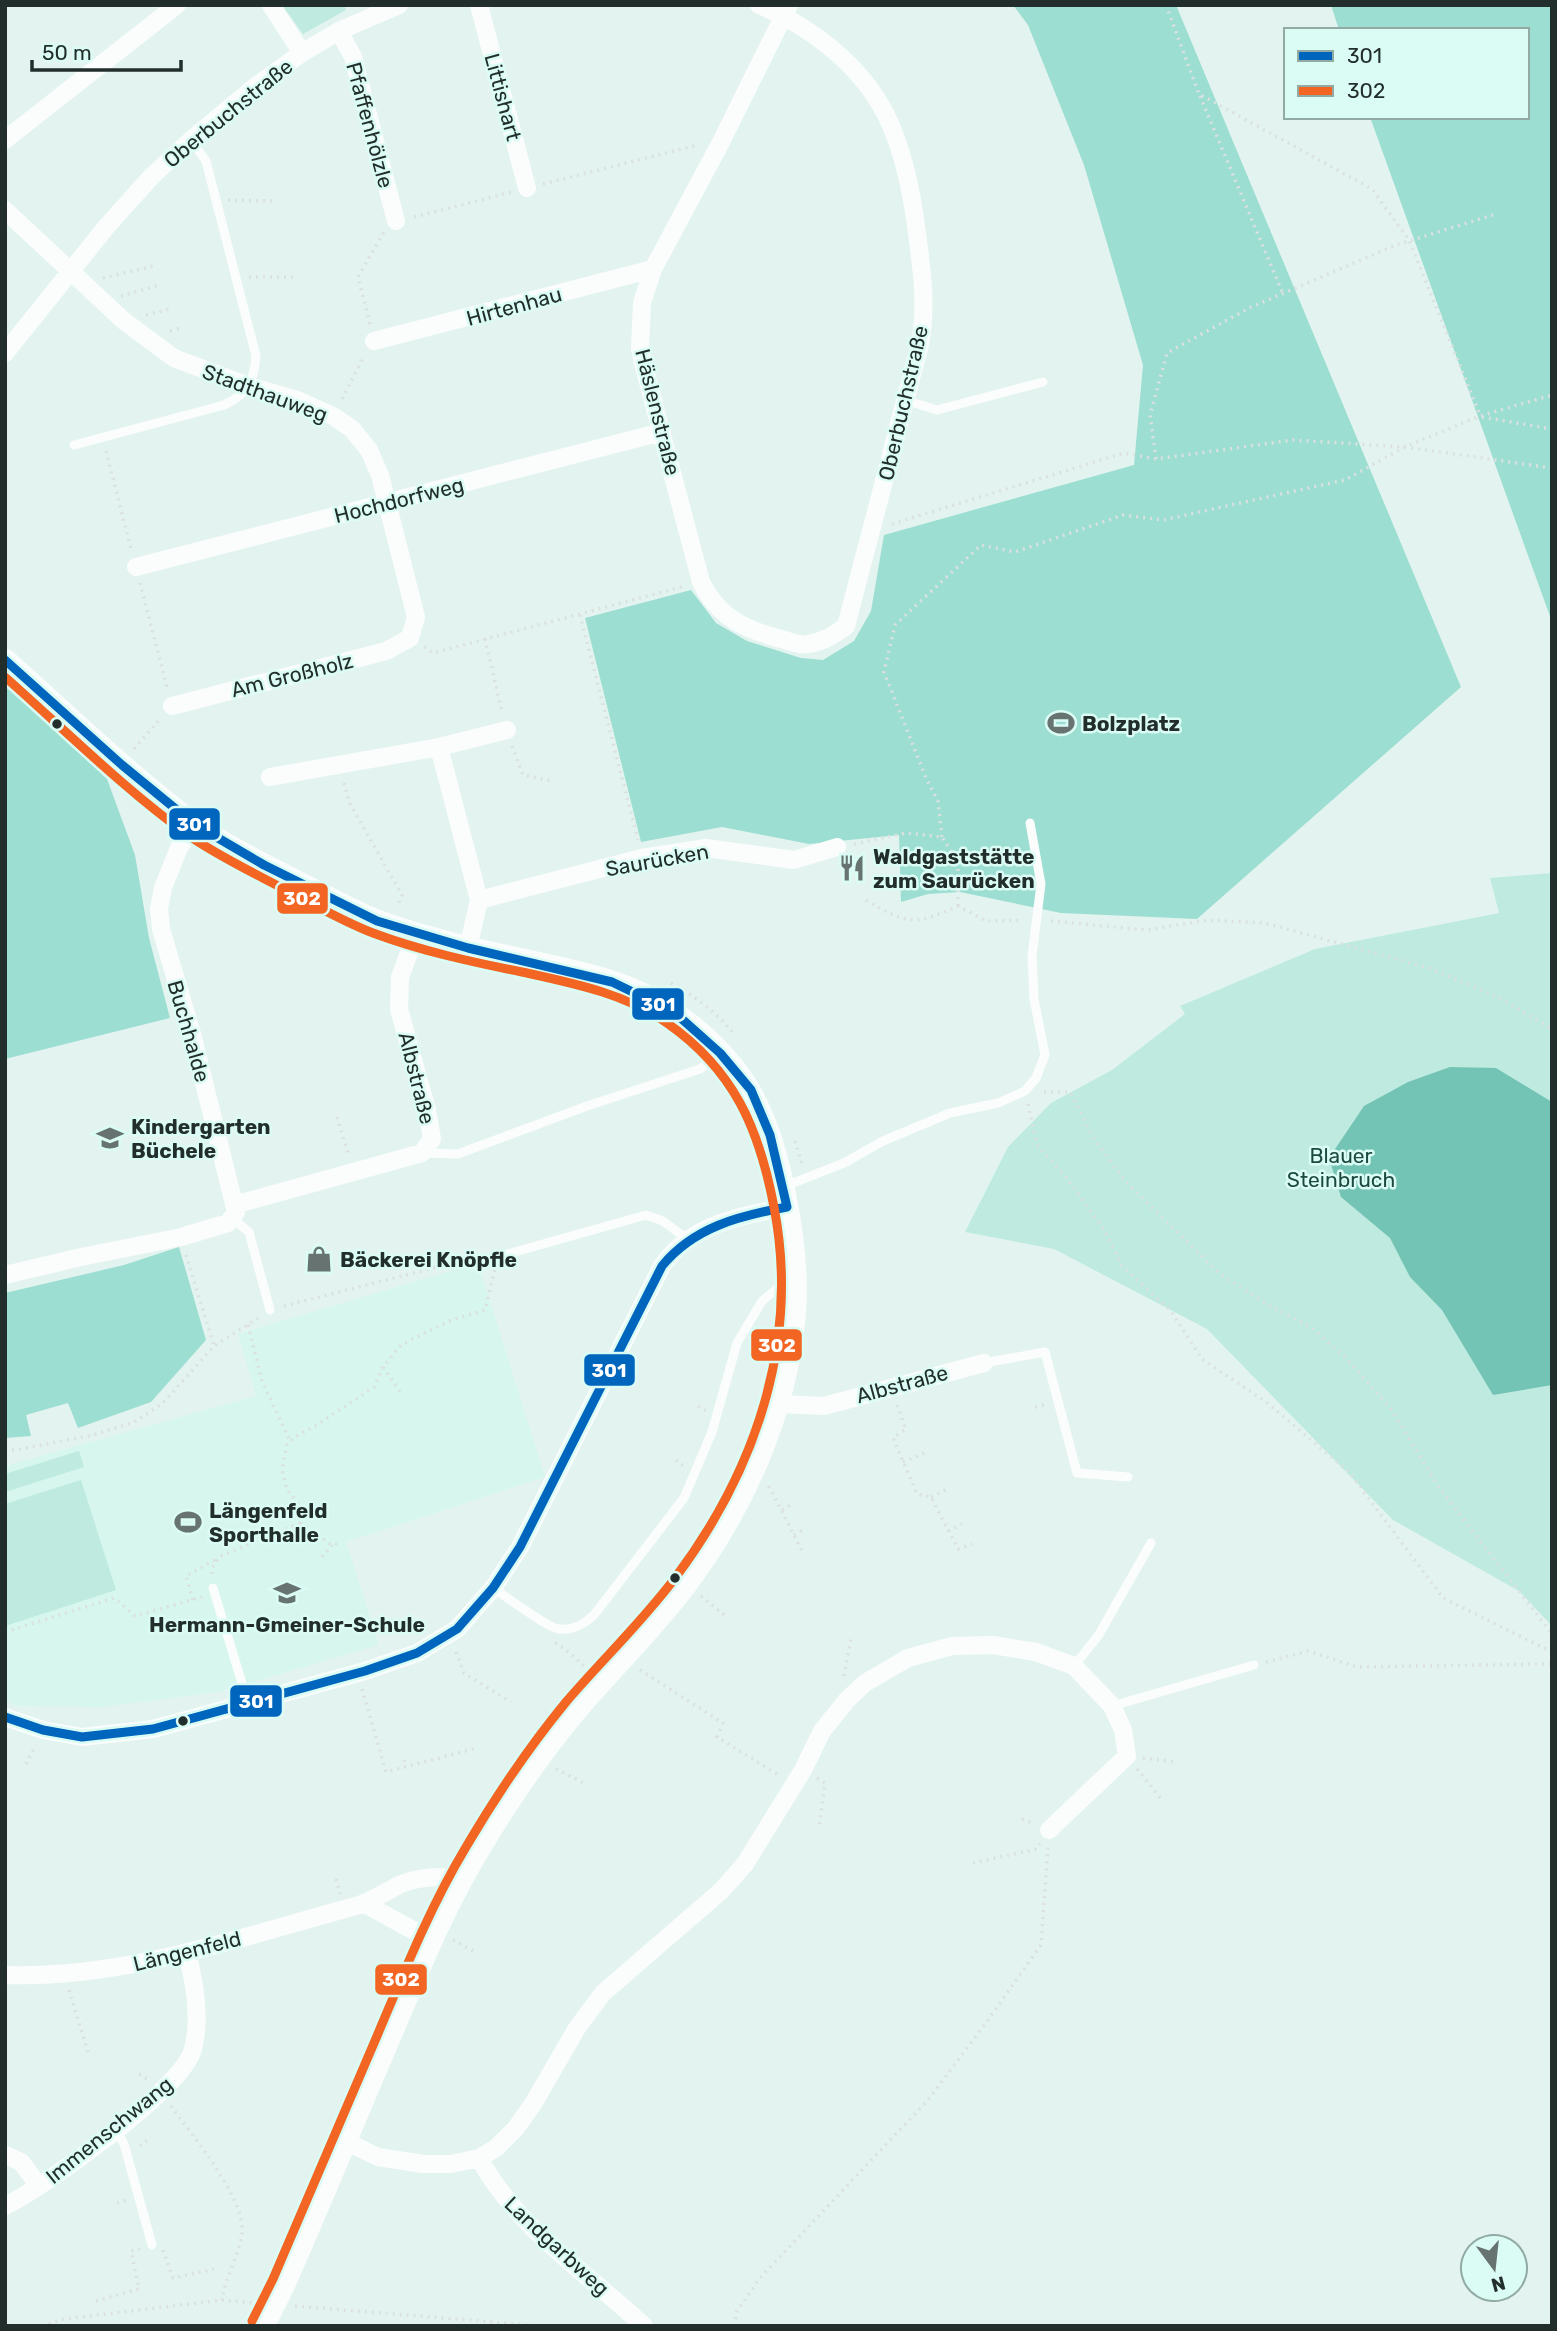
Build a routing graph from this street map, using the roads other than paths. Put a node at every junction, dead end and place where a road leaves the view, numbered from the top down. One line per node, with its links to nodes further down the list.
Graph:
1 (177, 5): 9 (street)
2 (271, 5): 8 (street)
3 (398, 5): 7 (street, Oberbuchstraße)
4 (480, 5): 11 (street, Littishart)
5 (760, 5): 6 (street, Oberbuchstraße)
6 (786, 10): 14 (street, Häslenstraße); 20 (street, Oberbuchstraße)
7 (339, 31): 8 (street, Oberbuchstraße); 13 (street, Pfaffenhölzle)
8 (302, 53): 10 (street, Oberbuchstraße)
9 (5, 140)
10 (191, 140): 15 (street, Oberbuchstraße); 19 (lane)
11 (527, 188)
12 (5, 210): 15 (street, Stadthauweg)
13 (396, 221)
14 (653, 270): 16 (street, Hirtenhau); 21 (street, Häslenstraße)
15 (70, 271): 17 (street, Oberbuchstraße); 19 (street, Stadthauweg)
16 (374, 341)
17 (5, 353)
18 (1043, 382): 20 (lane)
19 (248, 386): 22 (lane); 23 (street, Stadthauweg)
20 (905, 400): 25 (street, Oberbuchstraße)
21 (662, 432): 23 (street, Hochdorfweg); 25 (street, Häslenstraße)
22 (74, 444)
23 (389, 503): 24 (street, Hochdorfweg); 26 (street, Stadthauweg)
24 (136, 566)
25 (846, 626)
26 (410, 638): 28 (street, Am Großholz)
27 (5, 660): 33 (street)
28 (172, 706)
29 (506, 730): 30 (street)
30 (439, 747): 31 (street); 35 (street)
31 (270, 777)
32 (1030, 823): 40 (lane)
33 (194, 824): 36 (street); 41 (street, Buchhalde)
34 (837, 847): 35 (street, Saurücken)
35 (479, 900): 37 (street)
36 (416, 933): 37 (street); 39 (street, Albstraße)
37 (468, 948): 38 (street)
38 (720, 1053): 39 (lane); 40 (street)
39 (422, 1153): 41 (street, Albstraße)
40 (785, 1197): 42 (street); 45 (street)
41 (233, 1212): 44 (street); 46 (lane)
42 (687, 1239): 43 (lane); 51 (street)
43 (497, 1257)
44 (5, 1275)
45 (794, 1286): 48 (street); 51 (lane)
46 (270, 1310)
47 (985, 1363): 48 (street, Albstraße); 49 (lane)
48 (778, 1404): 59 (street)
49 (1128, 1477)
50 (1150, 1542): 54 (lane)
51 (493, 1588): 55 (street)
52 (213, 1591): 55 (lane)
53 (1254, 1665): 56 (lane)
54 (1074, 1666): 56 (street); 67 (street)
55 (248, 1703): 57 (street)
56 (1112, 1706): 58 (street)
57 (5, 1717)
58 (1049, 1830)
59 (462, 1877): 60 (street, Längenfeld); 61 (street)
60 (365, 1904): 61 (street); 62 (street, Längenfeld)
61 (431, 1940): 65 (street)
62 (187, 1953): 63 (street, Längenfeld); 64 (street, Immenschwang)
63 (5, 1975)
64 (116, 2130): 68 (street, Immenschwang); 70 (lane)
65 (345, 2141): 67 (street); 71 (street)
66 (5, 2155): 68 (street, Immenschwang)
67 (478, 2158): 72 (street, Landgarbweg)
68 (39, 2186): 69 (street, Immenschwang)
69 (5, 2206)
70 (152, 2245)
71 (264, 2326)
72 (644, 2326)

